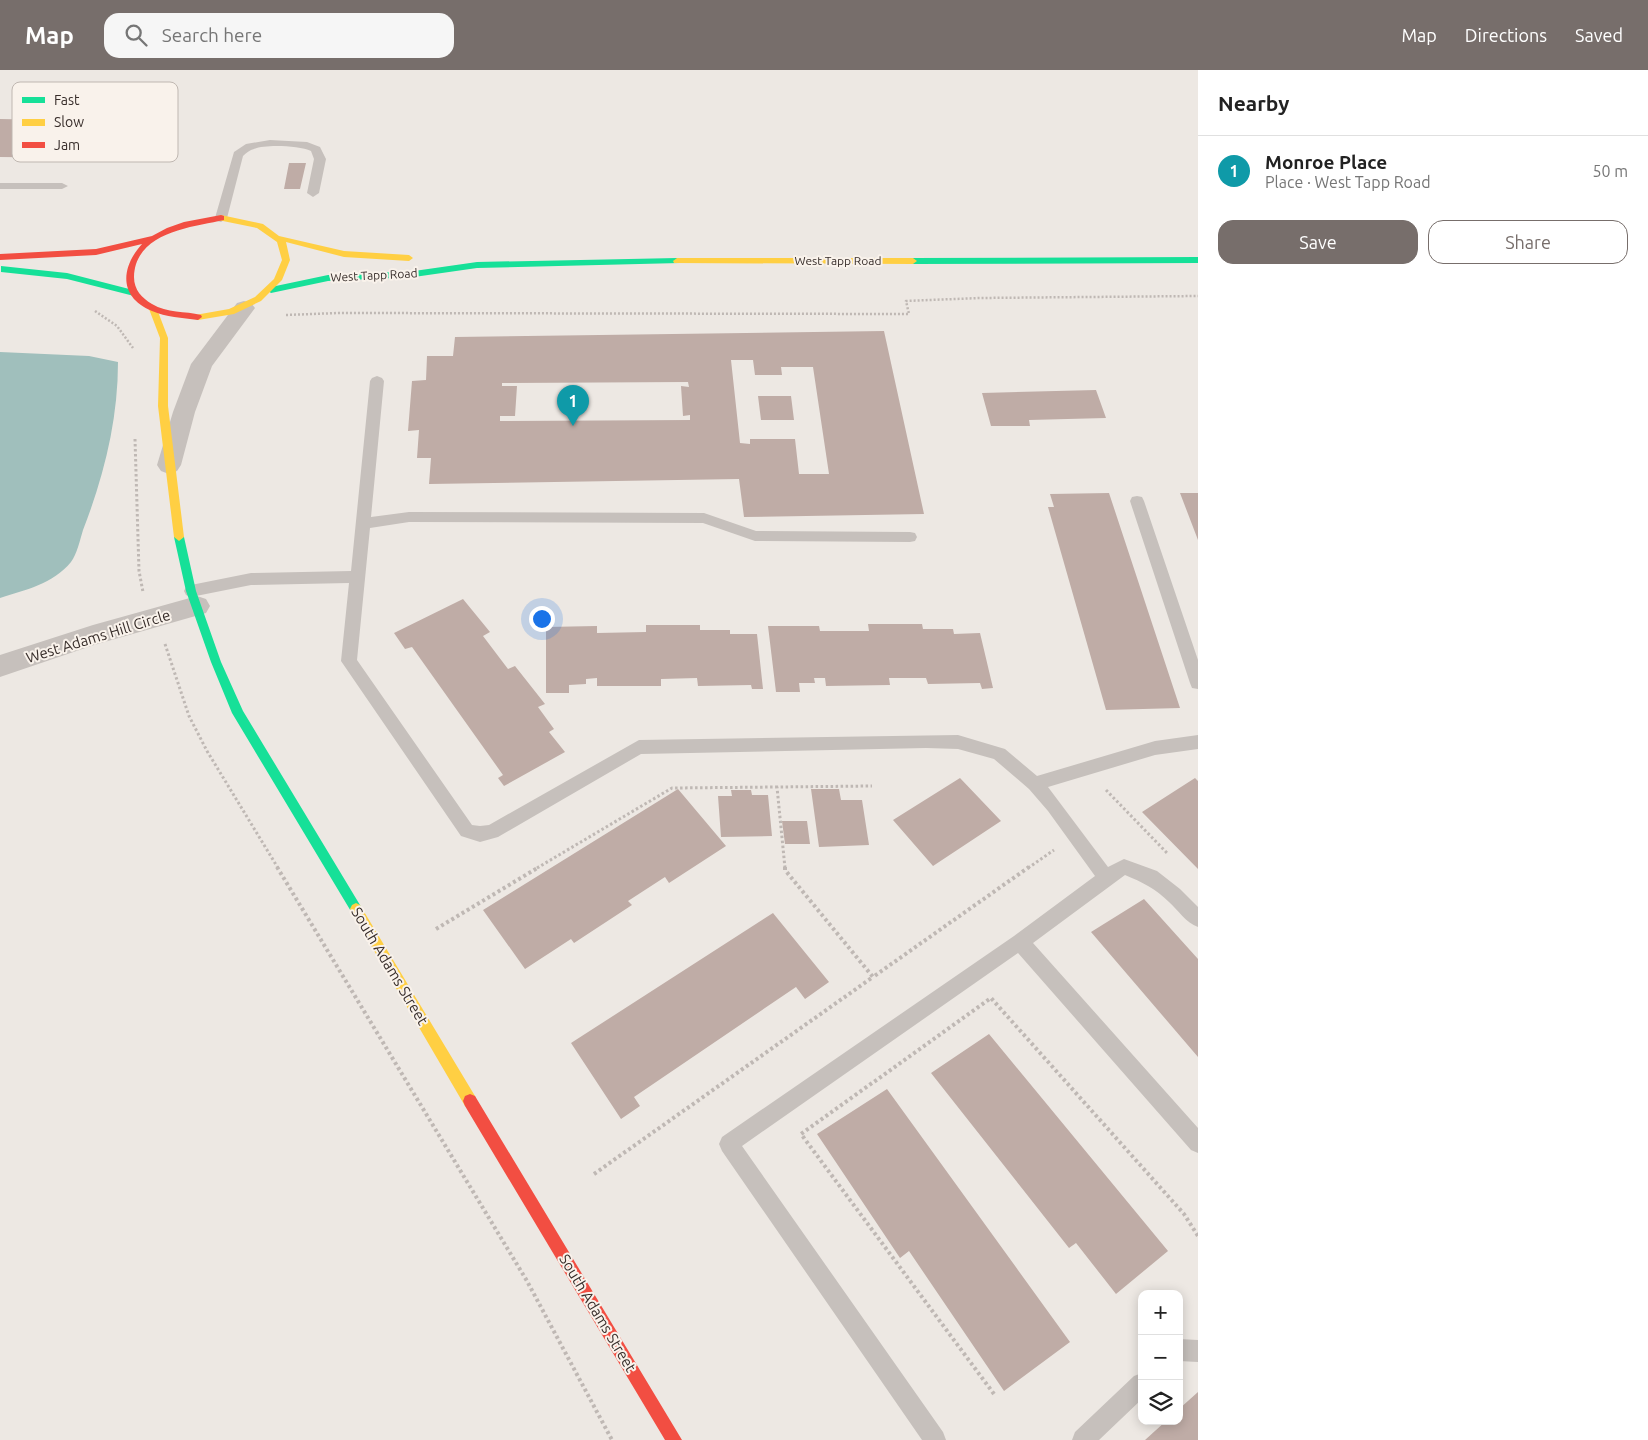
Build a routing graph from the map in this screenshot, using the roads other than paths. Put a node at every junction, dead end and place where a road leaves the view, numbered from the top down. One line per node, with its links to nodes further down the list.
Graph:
1 (62, 186): 2 (lane)
2 (2, 190)
3 (313, 194): 4 (lane)
4 (221, 218): 5 (main road, West Tapp Road); 6 (main road, West Tapp Road)
5 (278, 238): 9 (main road, West Tapp Road); 11 (main road, West Tapp Road)
6 (152, 239): 7 (main road, West Tapp Road); 12 (main road, West Tapp Road)
7 (0, 256)
8 (1198, 260): 9 (main road, West Tapp Road)
9 (477, 265): 11 (main road, West Tapp Road)
10 (0, 269): 12 (main road, West Tapp Road)
11 (271, 290): 13 (main road, West Tapp Road)
12 (134, 293): 14 (main road, West Tapp Road)
13 (244, 308): 14 (main road, West Tapp Road); 16 (street, South Adams Street)
14 (153, 309): 16 (main road, South Adams Street)
15 (377, 381): 18 (lane)
16 (169, 465): 21 (main road, South Adams Street)
17 (1137, 501): 23 (lane)
18 (362, 523): 19 (lane); 20 (lane)
19 (910, 536)
20 (356, 577): 21 (lane); 25 (lane)
21 (194, 599): 22 (street, West Adams Hill Circle); 34 (main road, South Adams Street)
22 (0, 666)
23 (1198, 683)
24 (1198, 742): 25 (lane)
25 (1035, 784): 26 (lane)
26 (1106, 878): 27 (lane); 28 (lane)
27 (1198, 919)
28 (1020, 942): 29 (lane); 35 (lane)
29 (1198, 1143)
30 (1183, 1350): 31 (lane)
31 (1198, 1351)
32 (1138, 1388): 33 (lane)
33 (1087, 1439)
34 (674, 1440)
35 (935, 1440)

